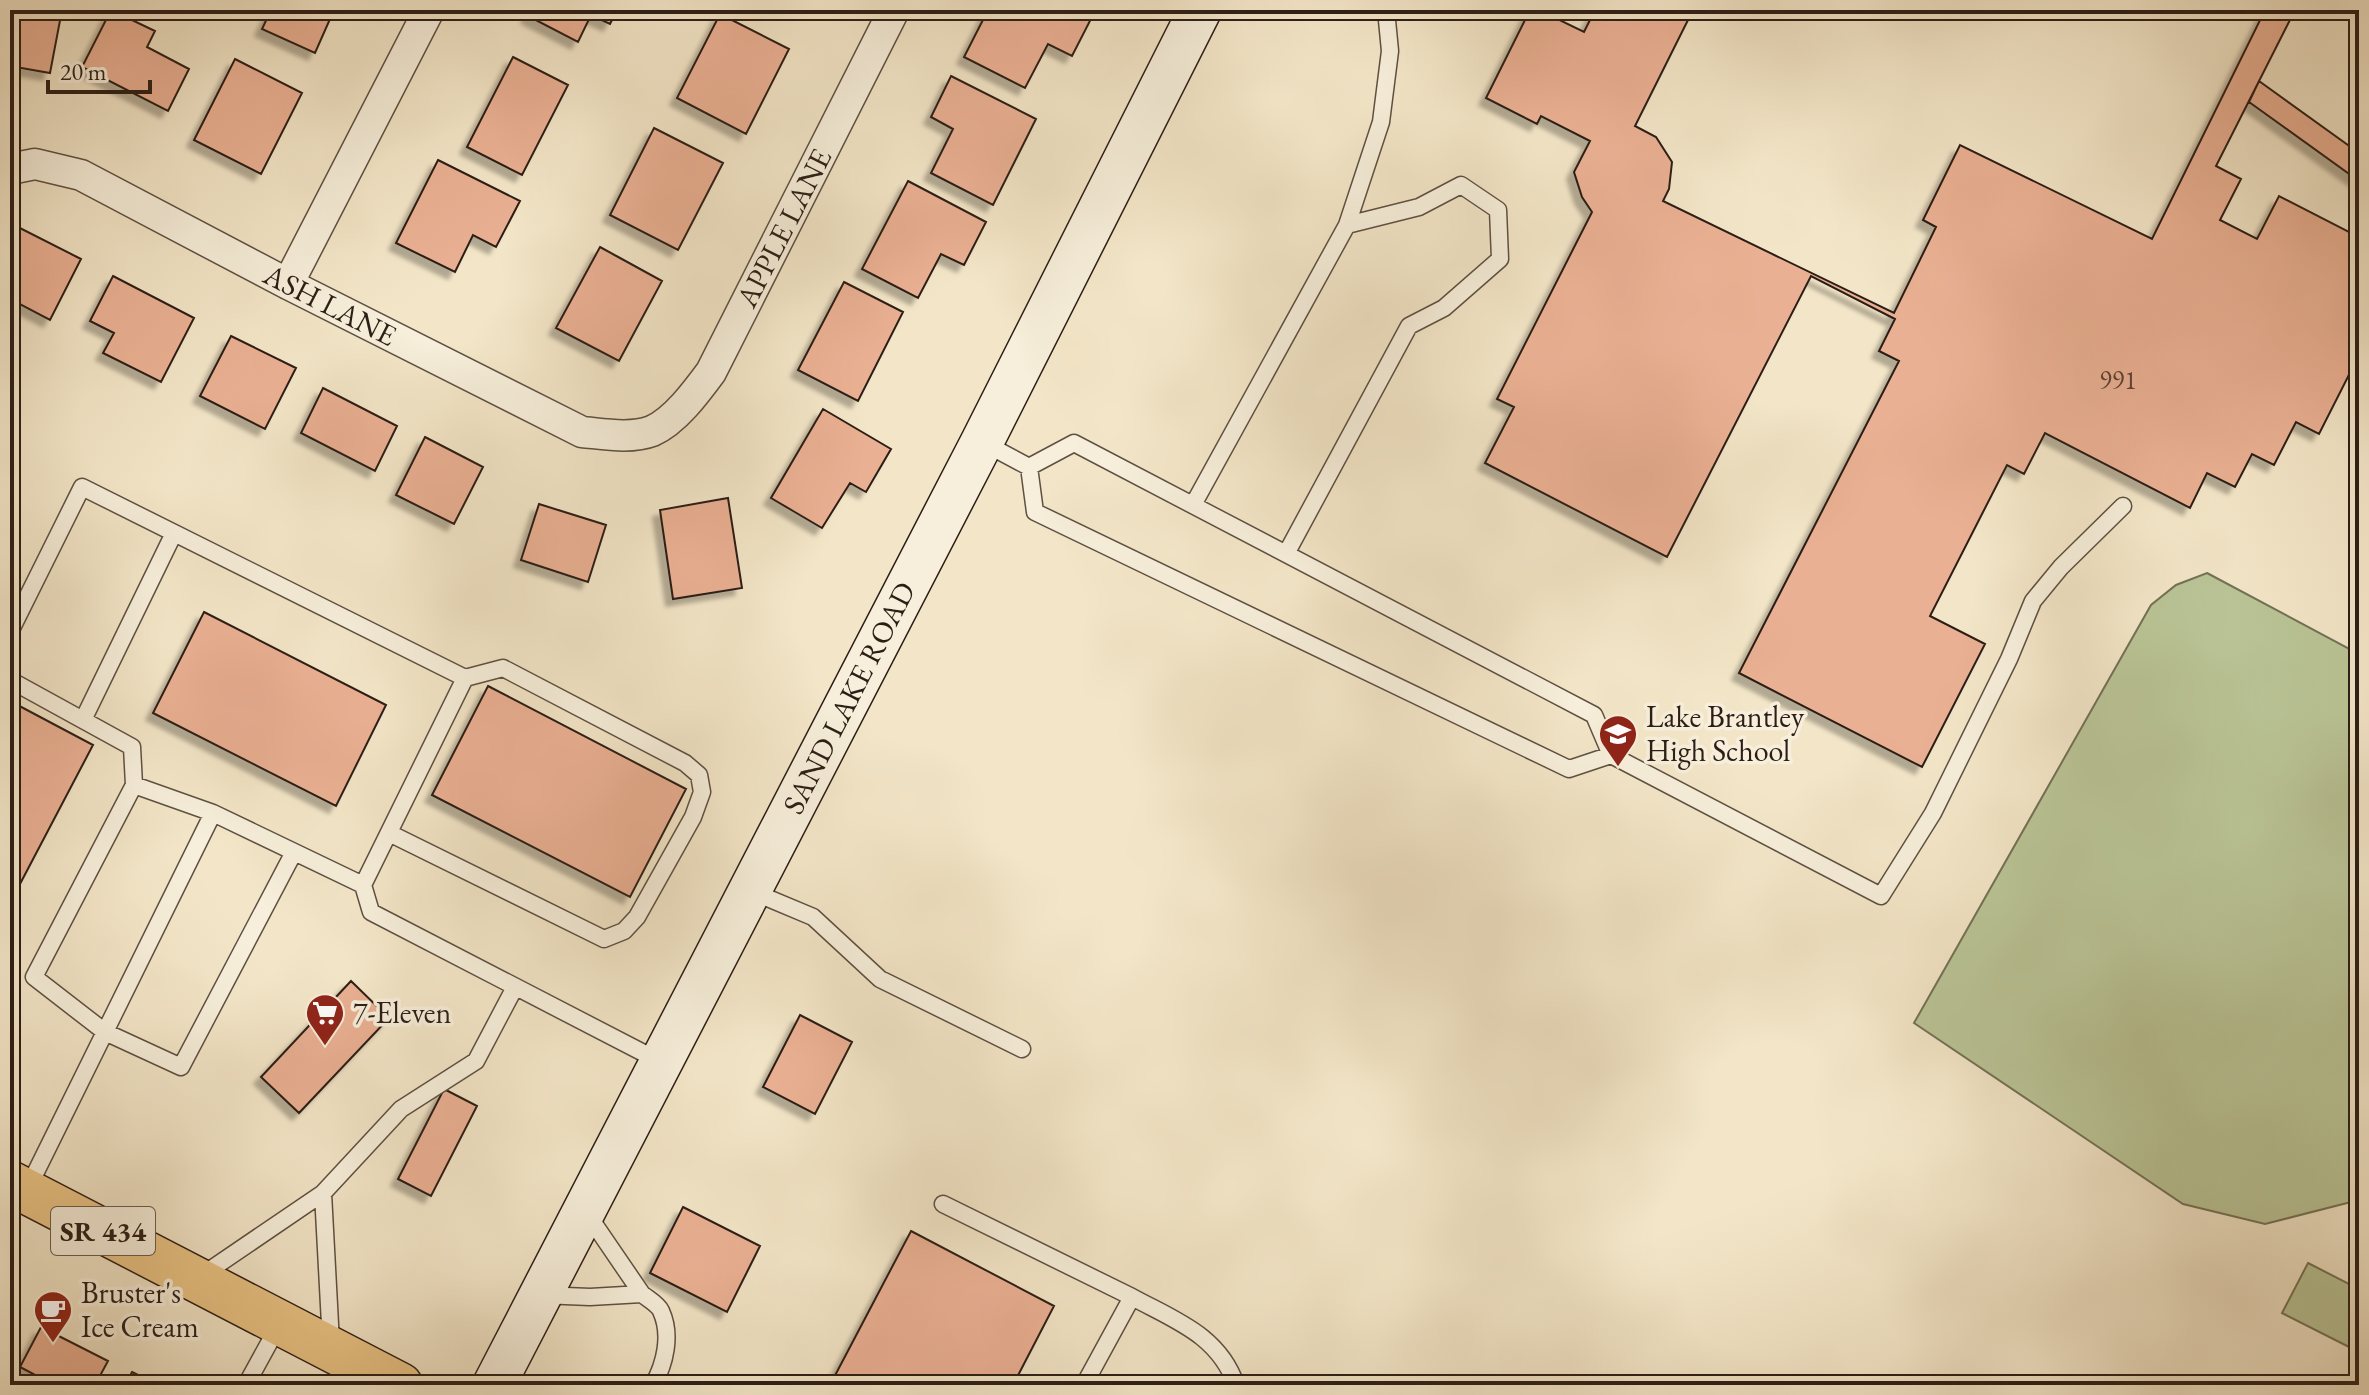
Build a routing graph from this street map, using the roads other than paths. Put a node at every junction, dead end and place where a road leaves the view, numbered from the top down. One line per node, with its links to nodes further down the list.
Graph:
1 (429, 10): 7 (street)
2 (894, 10): 8 (street, APPLE LANE)
3 (1200, 10): 9 (street, SAND LAKE ROAD)
4 (1386, 10): 6 (lane)
5 (10, 169): 7 (street, ASH LANE)
6 (1347, 225): 11 (lane); 14 (lane)
7 (288, 284): 8 (street, ASH LANE)
8 (653, 430)
9 (982, 442): 10 (lane); 25 (street, SAND LAKE ROAD)
10 (1029, 467): 11 (lane); 19 (lane)
11 (1193, 505): 14 (lane)
12 (2123, 506): 19 (lane)
13 (174, 533): 15 (lane); 16 (lane); 18 (lane)
14 (1286, 554): 19 (lane)
15 (10, 632)
16 (465, 678): 22 (lane); 22 (lane)
17 (10, 680): 18 (lane)
18 (83, 720): 20 (lane)
19 (1611, 755)
20 (134, 785): 21 (lane); 27 (lane)
21 (213, 813): 23 (lane); 27 (lane)
22 (389, 833): 24 (lane)
23 (294, 852): 24 (lane); 27 (lane)
24 (363, 885): 26 (lane)
25 (750, 890): 28 (lane); 29 (street, SAND LAKE ROAD)
26 (515, 987): 29 (lane); 30 (lane)
27 (105, 1032): 31 (lane)
28 (1022, 1049)
29 (661, 1062): 33 (street, SAND LAKE ROAD)
30 (323, 1193): 34 (lane); 39 (lane)
31 (15, 1197): 34 (main road, SR 434)
32 (943, 1204): 37 (lane)
33 (584, 1209): 35 (lane); 36 (street, SAND LAKE ROAD)
34 (196, 1279): 38 (main road, SR 434)
35 (642, 1294): 36 (lane); 43 (lane)
36 (540, 1295): 42 (street, SAND LAKE ROAD)
37 (1132, 1297): 44 (lane); 45 (lane)
38 (280, 1323): 39 (main road, SR 434); 40 (lane)
39 (331, 1349): 41 (main road, SR 434)
40 (246, 1385)
41 (400, 1385)
42 (494, 1385)
43 (653, 1385)
44 (1084, 1385)
45 (1236, 1385)

